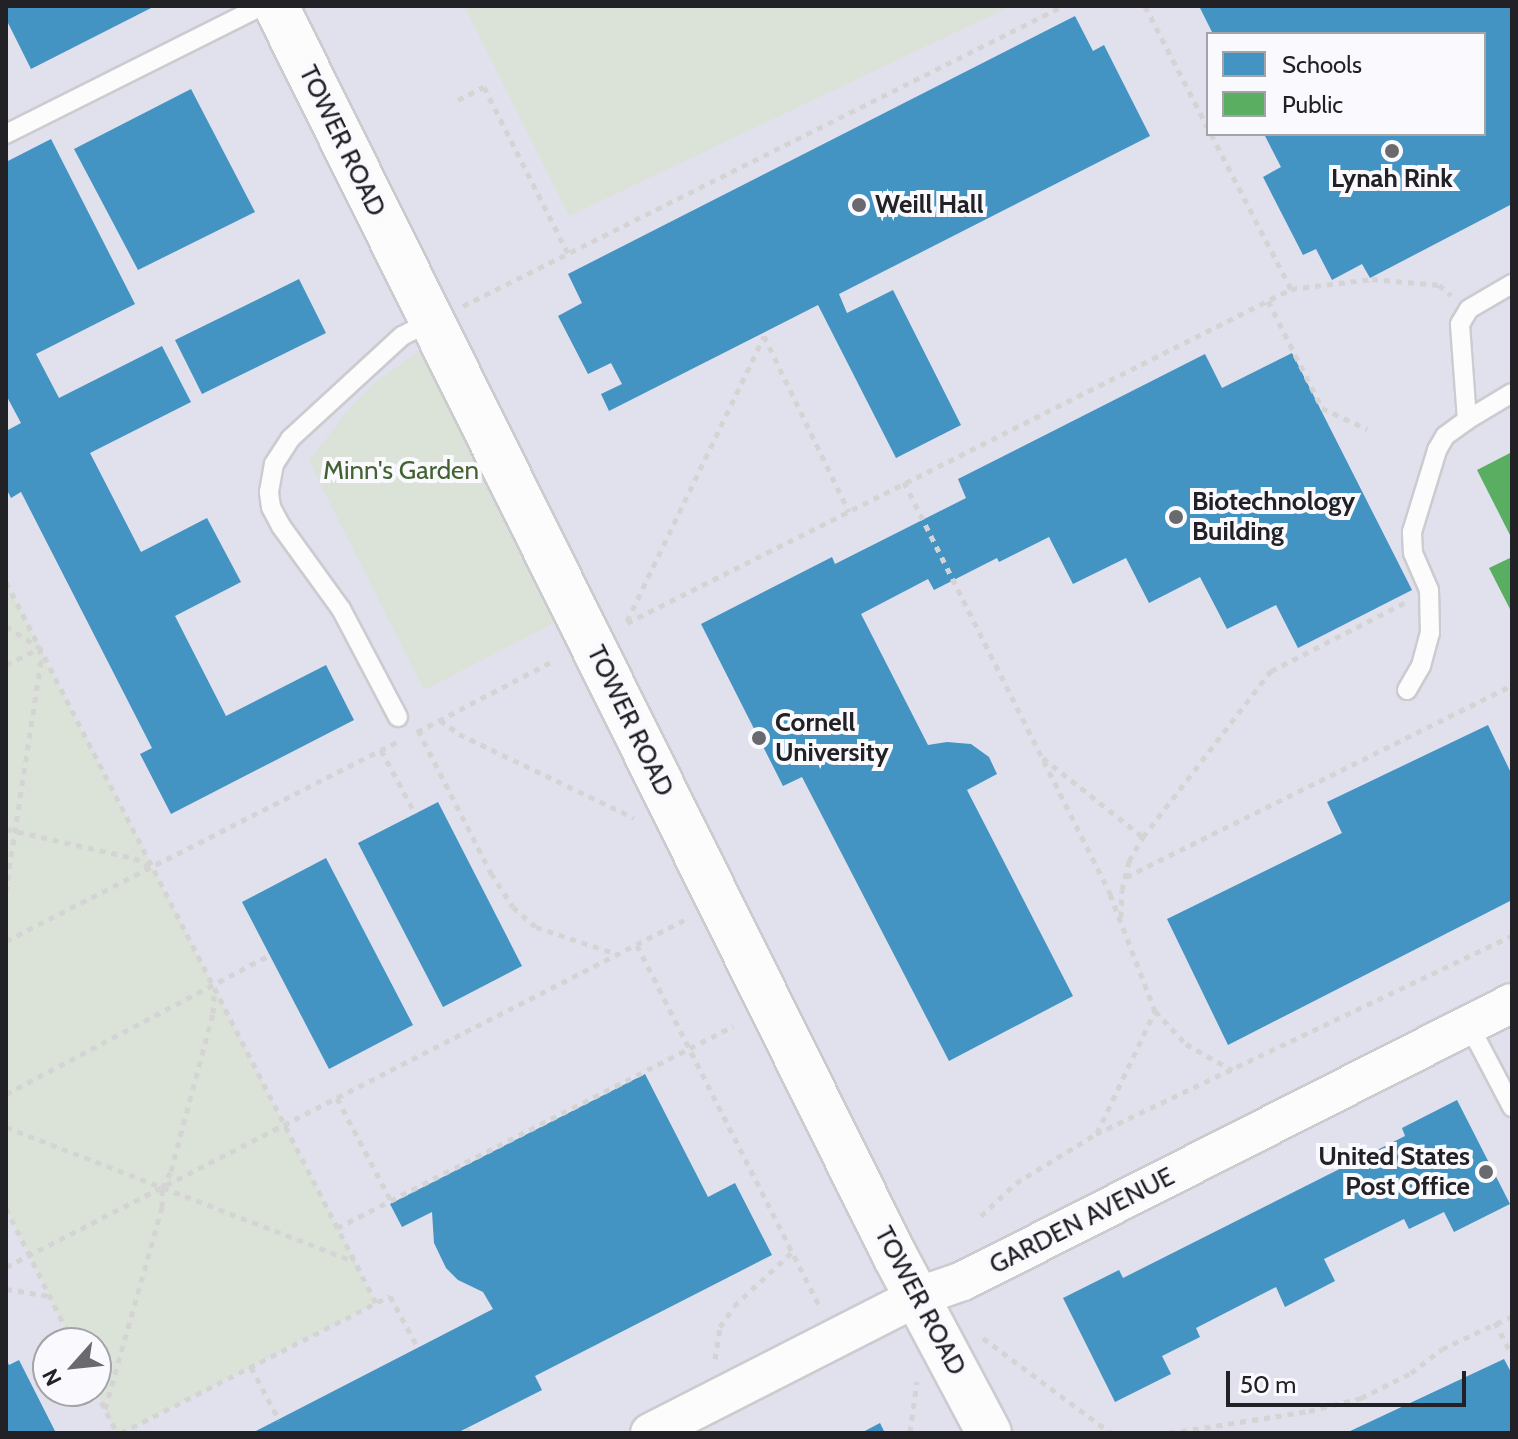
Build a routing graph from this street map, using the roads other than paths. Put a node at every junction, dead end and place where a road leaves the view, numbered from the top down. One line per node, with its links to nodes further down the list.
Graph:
1 (262, 6): 3 (lane)
2 (276, 6): 5 (street, TOWER ROAD)
3 (6, 134)
4 (1512, 284): 7 (lane)
5 (431, 321): 9 (lane); 13 (street, TOWER ROAD)
6 (1512, 393): 7 (lane)
7 (1467, 420): 8 (lane)
8 (1407, 690)
9 (398, 717)
10 (1512, 1003): 11 (street, GARDEN AVENUE)
11 (1469, 1025): 12 (lane); 13 (street, GARDEN AVENUE)
12 (1512, 1107)
13 (917, 1297): 14 (street, GARDEN AVENUE); 15 (street, TOWER ROAD)
14 (650, 1433)
15 (989, 1433)

